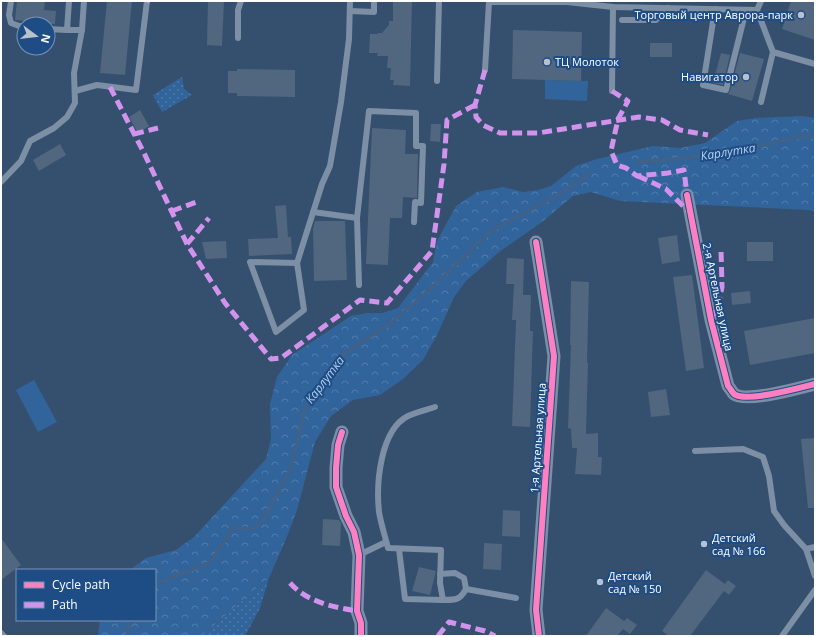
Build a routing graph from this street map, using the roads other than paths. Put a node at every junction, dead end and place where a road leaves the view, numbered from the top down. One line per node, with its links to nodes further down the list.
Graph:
1 (11, 1): 21 (lane)
2 (69, 1): 23 (lane)
3 (84, 1): 24 (lane)
4 (147, 1): 30 (lane)
5 (241, 1): 25 (lane)
6 (350, 1): 19 (lane)
7 (374, 1): 19 (lane)
8 (439, 1): 29 (lane)
9 (489, 1): 13 (lane); 28 (lane)
10 (595, 1): 13 (lane)
11 (758, 1): 18 (lane)
12 (761, 1): 18 (lane)
13 (603, 6): 14 (lane)
14 (613, 7): 15 (lane); 31 (lane)
15 (668, 8): 16 (lane); 20 (lane)
16 (716, 9): 17 (lane); 17 (lane)
17 (746, 10): 18 (lane)
18 (757, 10): 26 (lane)
19 (350, 12): 35 (lane)
20 (622, 20)
21 (16, 25)
22 (56, 29): 23 (lane)
23 (67, 30): 24 (lane)
24 (82, 30): 30 (lane)
25 (238, 38)
26 (774, 52): 27 (lane); 32 (lane)
27 (815, 64)
28 (485, 70)
29 (437, 81)
30 (75, 91): 33 (lane)
31 (612, 91)
32 (761, 102)
33 (1, 182)
34 (687, 195): 41 (street, 2-я Артельная улица)
35 (313, 212): 36 (lane); 39 (lane)
36 (357, 218): 37 (lane); 40 (lane)
37 (414, 222)
38 (536, 242): 59 (street, 1-я Артельная улица)
39 (297, 263): 39 (lane)
40 (359, 285)
41 (815, 384)
42 (435, 407): 45 (lane)
43 (342, 432): 49 (street)
44 (695, 451): 48 (lane)
45 (386, 542): 47 (lane); 49 (lane)
46 (815, 547): 48 (lane)
47 (399, 548): 50 (lane); 55 (lane)
48 (806, 549): 51 (lane)
49 (359, 555): 58 (street)
50 (440, 574): 52 (lane); 55 (lane)
51 (815, 576)
52 (466, 589): 54 (lane); 55 (lane)
53 (815, 590): 60 (lane)
54 (516, 598)
55 (443, 600)
56 (1, 632): 57 (lane)
57 (4, 636)
58 (361, 636)
59 (539, 636)
60 (782, 636)

